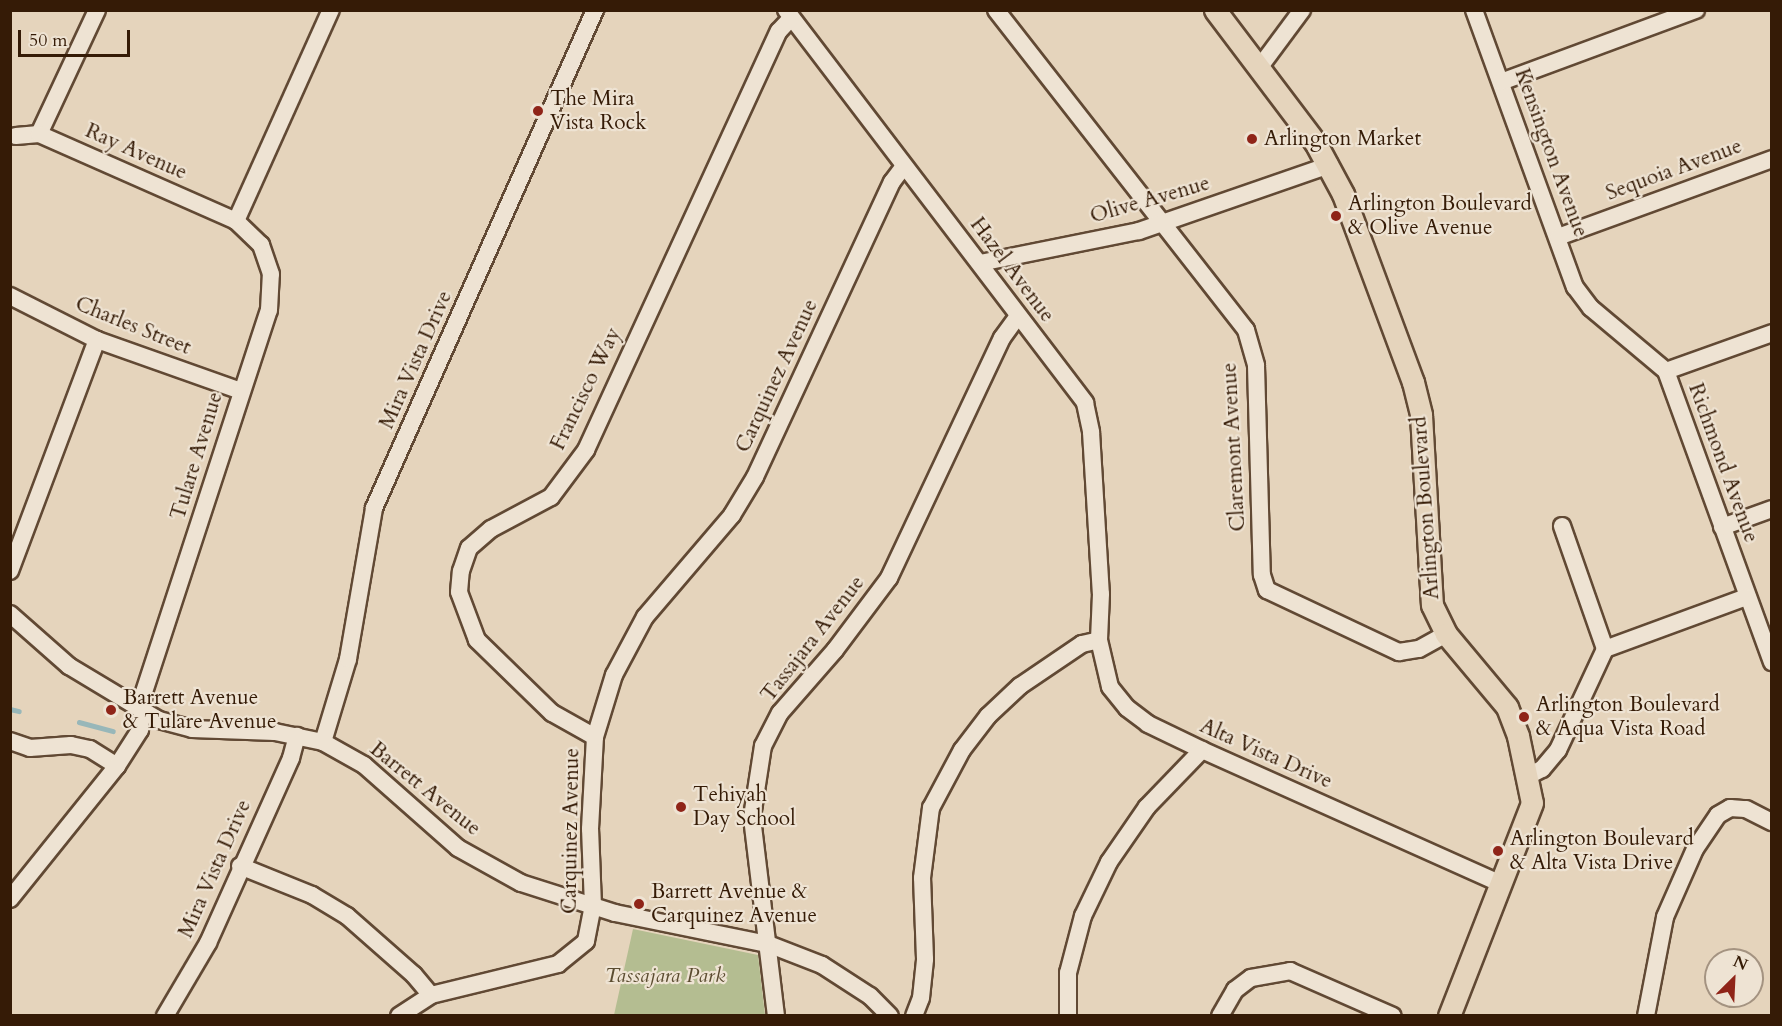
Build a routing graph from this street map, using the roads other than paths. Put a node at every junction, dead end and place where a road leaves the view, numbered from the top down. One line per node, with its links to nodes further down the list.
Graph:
1 (98, 10): 12 (street)
2 (331, 10): 17 (street)
3 (595, 10): 43 (street, Mira Vista Drive)
4 (996, 10): 18 (street, Claremont Avenue)
5 (1215, 10): 10 (main road, Arlington Boulevard)
6 (1302, 10): 10 (street)
7 (1474, 10): 11 (street, Kensington Avenue)
8 (1696, 10): 11 (street)
9 (789, 14): 16 (street, Hazel Avenue); 41 (street, Francisco Way)
10 (1258, 68): 15 (main road, Arlington Boulevard)
11 (1501, 82): 19 (street, Kensington Avenue)
12 (39, 134): 13 (street, Ray Avenue); 17 (street, Ray Avenue)
13 (16, 136)
14 (1772, 159): 19 (street, Sequoia Avenue)
15 (1330, 165): 18 (street, Olive Avenue); 35 (main road, Arlington Boulevard)
16 (904, 166): 20 (street, Hazel Avenue); 41 (street, Carquinez Avenue)
17 (236, 221): 27 (street, Tulare Avenue)
18 (1162, 223): 20 (street, Olive Avenue); 35 (street, Claremont Avenue)
19 (1558, 237): 22 (street, Kensington Avenue)
20 (980, 263): 23 (street, Hazel Avenue)
21 (10, 296): 25 (street, Charles Street)
22 (1591, 308): 26 (street, Richmond Avenue)
23 (1018, 316): 32 (street, Hazel Avenue); 52 (street, Tassajara Avenue)
24 (1772, 333): 26 (street)
25 (97, 340): 27 (street, Charles Street); 31 (street)
26 (1666, 371): 30 (street, Richmond Avenue)
27 (241, 391): 39 (street, Tulare Avenue)
28 (1772, 509): 30 (street)
29 (1562, 526): 37 (street)
30 (1722, 526): 33 (street, Richmond Avenue)
31 (10, 571)
32 (1101, 594): 36 (street, Alta Vista Drive)
33 (1746, 597): 37 (street); 38 (street, Richmond Avenue)
34 (10, 614): 39 (street, Barrett Avenue)
35 (1446, 634): 46 (main road, Arlington Boulevard)
36 (1099, 640): 44 (street, Alta Vista Drive); 58 (street)
37 (1605, 649): 46 (street)
38 (1772, 662)
39 (142, 711): 40 (street, Barrett Avenue); 45 (street, Tulare Avenue)
40 (297, 736): 43 (street, Barrett Avenue); 48 (street, Mira Vista Drive)
41 (595, 737): 51 (street, Carquinez Avenue)
42 (10, 741): 45 (street)
43 (323, 742): 51 (street, Barrett Avenue)
44 (1202, 750): 49 (street, Alta Vista Drive); 59 (street)
45 (117, 766): 50 (street, Tulare Avenue)
46 (1526, 777): 49 (main road, Arlington Boulevard)
47 (1772, 822): 63 (street)
48 (240, 866): 53 (street); 54 (street, Mira Vista Drive)
49 (1501, 884): 62 (main road, Arlington Boulevard)
50 (10, 899)
51 (593, 906): 52 (street, Barrett Avenue); 53 (street, Carquinez Avenue)
52 (768, 944): 56 (street, Tassajara Avenue); 57 (street, Barrett Avenue)
53 (431, 995): 55 (street, Carquinez Avenue)
54 (165, 1016)
55 (399, 1016)
56 (776, 1016)
57 (890, 1016)
58 (914, 1016)
59 (1068, 1016)
60 (1220, 1016): 61 (street)
61 (1393, 1016)
62 (1449, 1016)
63 (1646, 1016)

